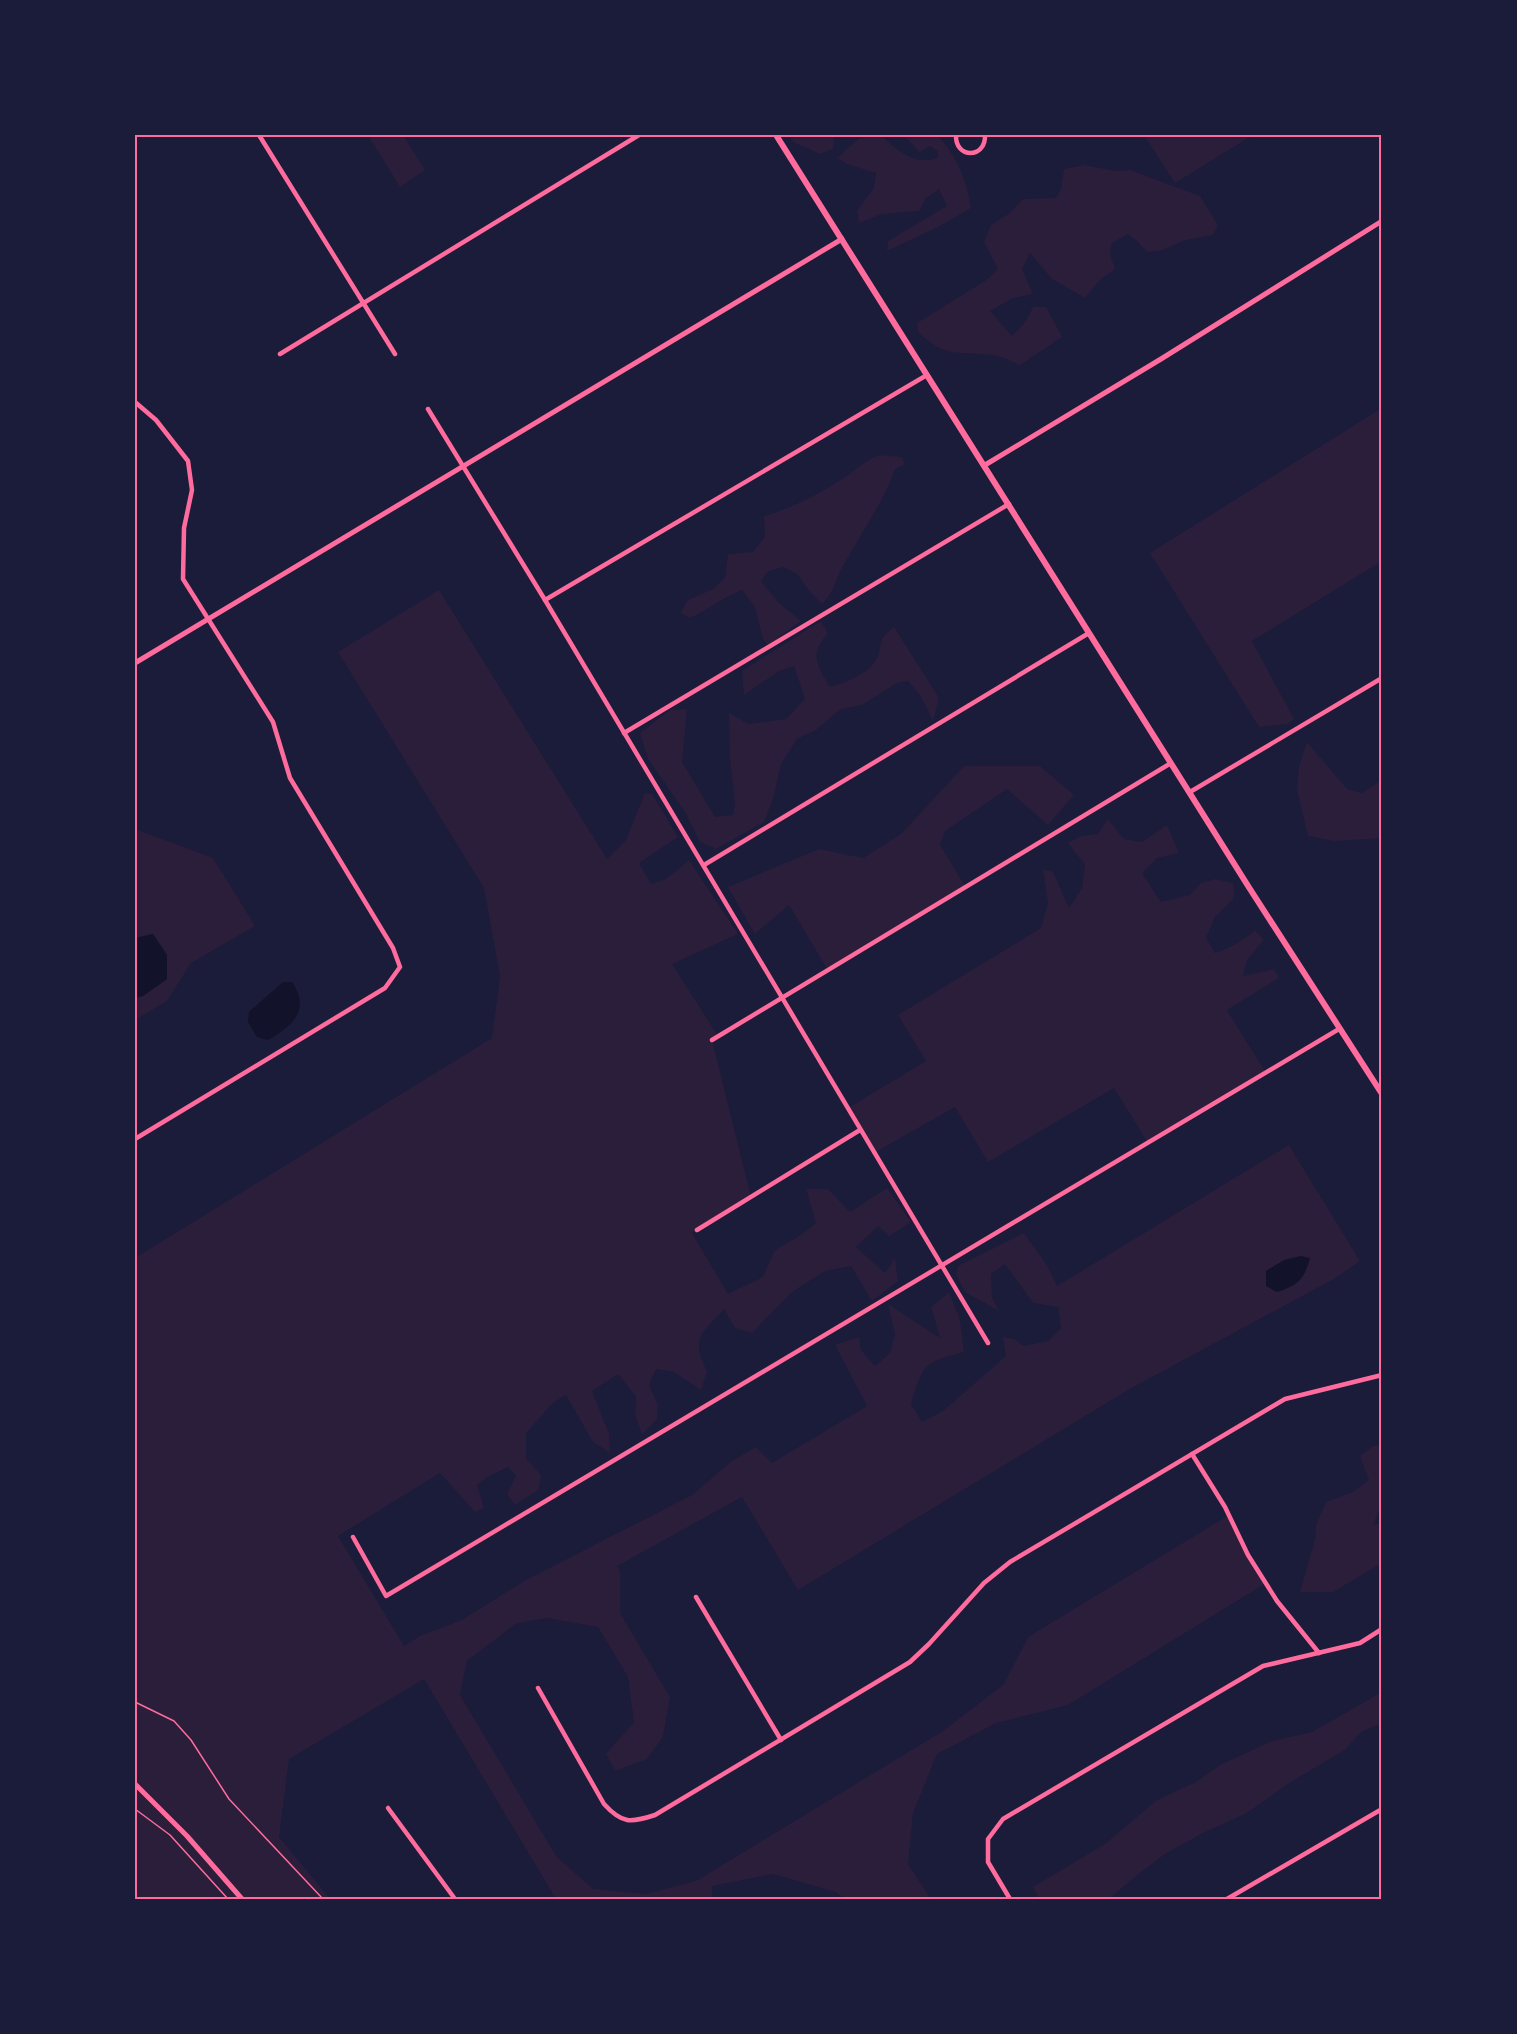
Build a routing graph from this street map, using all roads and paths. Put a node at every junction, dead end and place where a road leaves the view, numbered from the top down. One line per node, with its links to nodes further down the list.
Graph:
1 (260, 135): 8 (street)
2 (639, 135): 8 (street)
3 (776, 135): 7 (main road)
4 (956, 135): 5 (street)
5 (985, 135)
6 (1382, 221): 14 (street)
7 (842, 239): 11 (main road); 15 (street)
8 (364, 303): 9 (street); 10 (street)
9 (279, 354)
10 (395, 354)
11 (927, 375): 14 (main road); 17 (street)
12 (135, 402): 18 (street)
13 (428, 409): 15 (street)
14 (985, 465): 16 (main road)
15 (462, 466): 17 (street); 18 (street)
16 (1009, 504): 19 (main road); 22 (street)
17 (545, 600): 22 (street)
18 (208, 618): 20 (street); 31 (street)
19 (1089, 633): 23 (main road); 25 (street)
20 (135, 663)
21 (1382, 678): 24 (street)
22 (624, 733): 25 (street)
23 (1171, 763): 24 (main road); 26 (street)
24 (1190, 792): 27 (main road)
25 (704, 865): 26 (street)
26 (781, 997): 28 (street); 30 (street)
27 (1339, 1029): 29 (main road); 33 (street)
28 (712, 1040)
29 (1382, 1094)
30 (860, 1130): 32 (street); 33 (street)
31 (135, 1139)
32 (697, 1230)
33 (943, 1266): 34 (street); 37 (street)
34 (988, 1343)
35 (1382, 1375): 36 (street)
36 (1192, 1454): 40 (street); 43 (street)
37 (353, 1537)
38 (696, 1597): 43 (street)
39 (1382, 1629): 40 (street)
40 (1319, 1653): 52 (street)
41 (538, 1688): 43 (street)
42 (135, 1702): 50 (path)
43 (781, 1740)
44 (135, 1784): 49 (street)
45 (388, 1808): 51 (street)
46 (135, 1809): 48 (path)
47 (1382, 1809): 53 (street)
48 (228, 1899)
49 (242, 1899)
50 (323, 1899)
51 (455, 1899)
52 (1010, 1899)
53 (1227, 1899)

